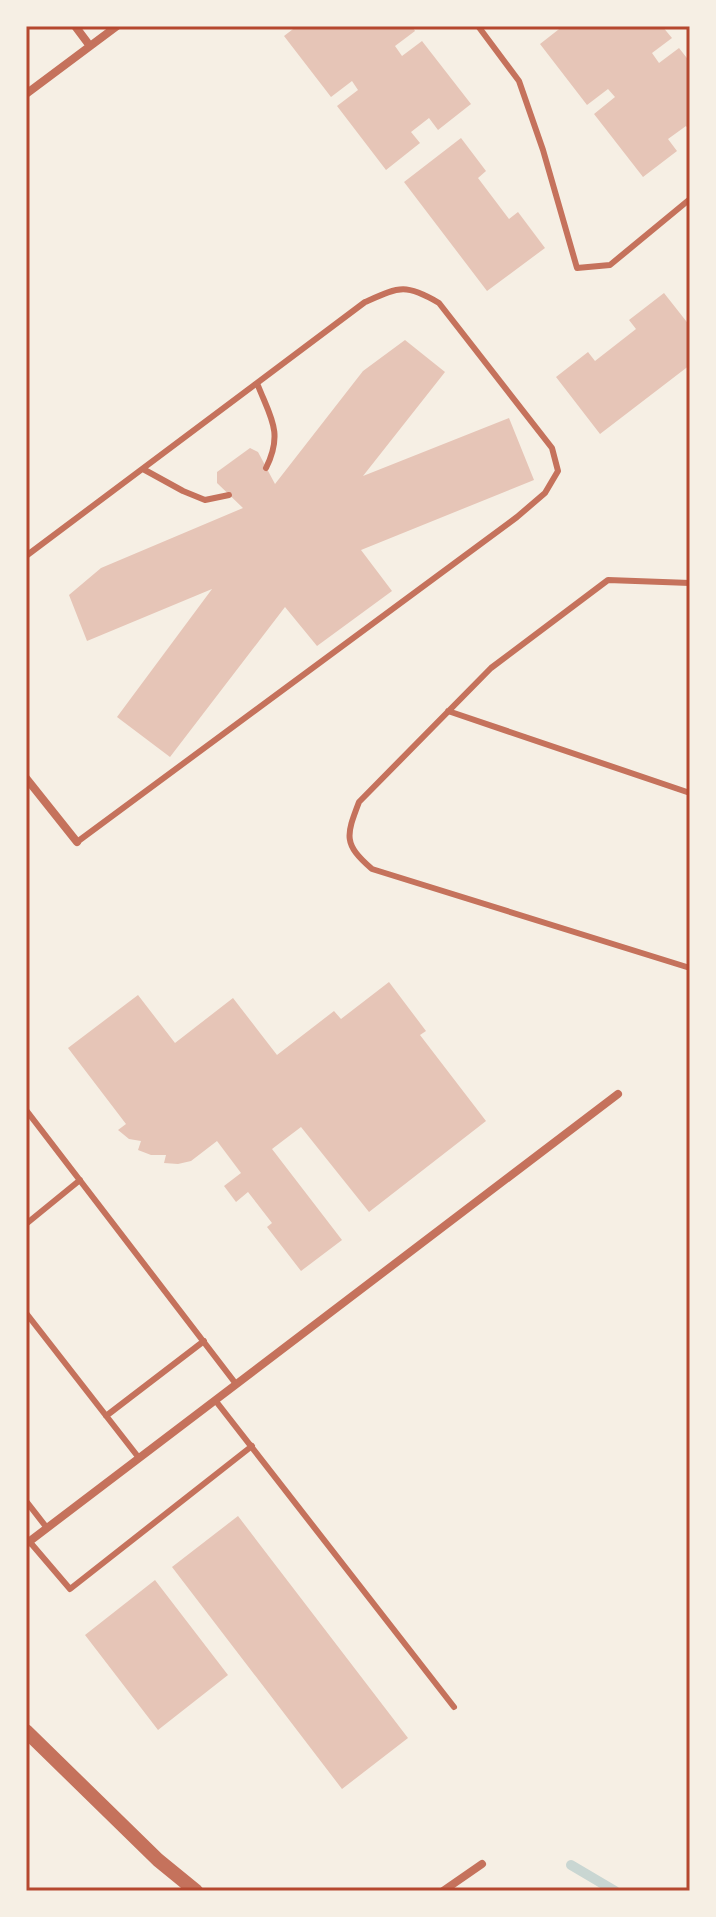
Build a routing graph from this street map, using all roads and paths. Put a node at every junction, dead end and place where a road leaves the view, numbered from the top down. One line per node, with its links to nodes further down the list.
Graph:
1 (75, 26): 4 (street)
2 (117, 26): 4 (street)
3 (478, 26): 6 (lane)
4 (90, 46): 5 (street)
5 (26, 94)
6 (690, 199)
7 (257, 383): 8 (lane); 9 (lane); 16 (lane)
8 (266, 468)
9 (143, 469): 10 (lane); 11 (lane)
10 (229, 495)
11 (26, 556)
12 (690, 583): 13 (lane)
13 (448, 711): 15 (lane); 17 (lane)
14 (26, 778): 16 (street)
15 (690, 793)
16 (77, 842)
17 (690, 968)
18 (618, 1094): 24 (street)
19 (26, 1110): 20 (lane)
20 (80, 1180): 21 (lane); 23 (lane)
21 (26, 1224)
22 (26, 1313): 26 (lane)
23 (204, 1341): 24 (lane); 26 (lane)
24 (236, 1384): 25 (street)
25 (215, 1400): 27 (lane); 28 (street)
26 (106, 1416): 28 (lane)
27 (252, 1446): 31 (lane); 32 (lane)
28 (139, 1458): 30 (street)
29 (26, 1501): 30 (lane)
30 (47, 1528): 31 (street)
31 (28, 1542)
32 (454, 1707)
33 (26, 1731): 36 (street)
34 (482, 1864): 35 (street)
35 (455, 1888): 37 (street)
36 (196, 1891)
37 (443, 1891)

